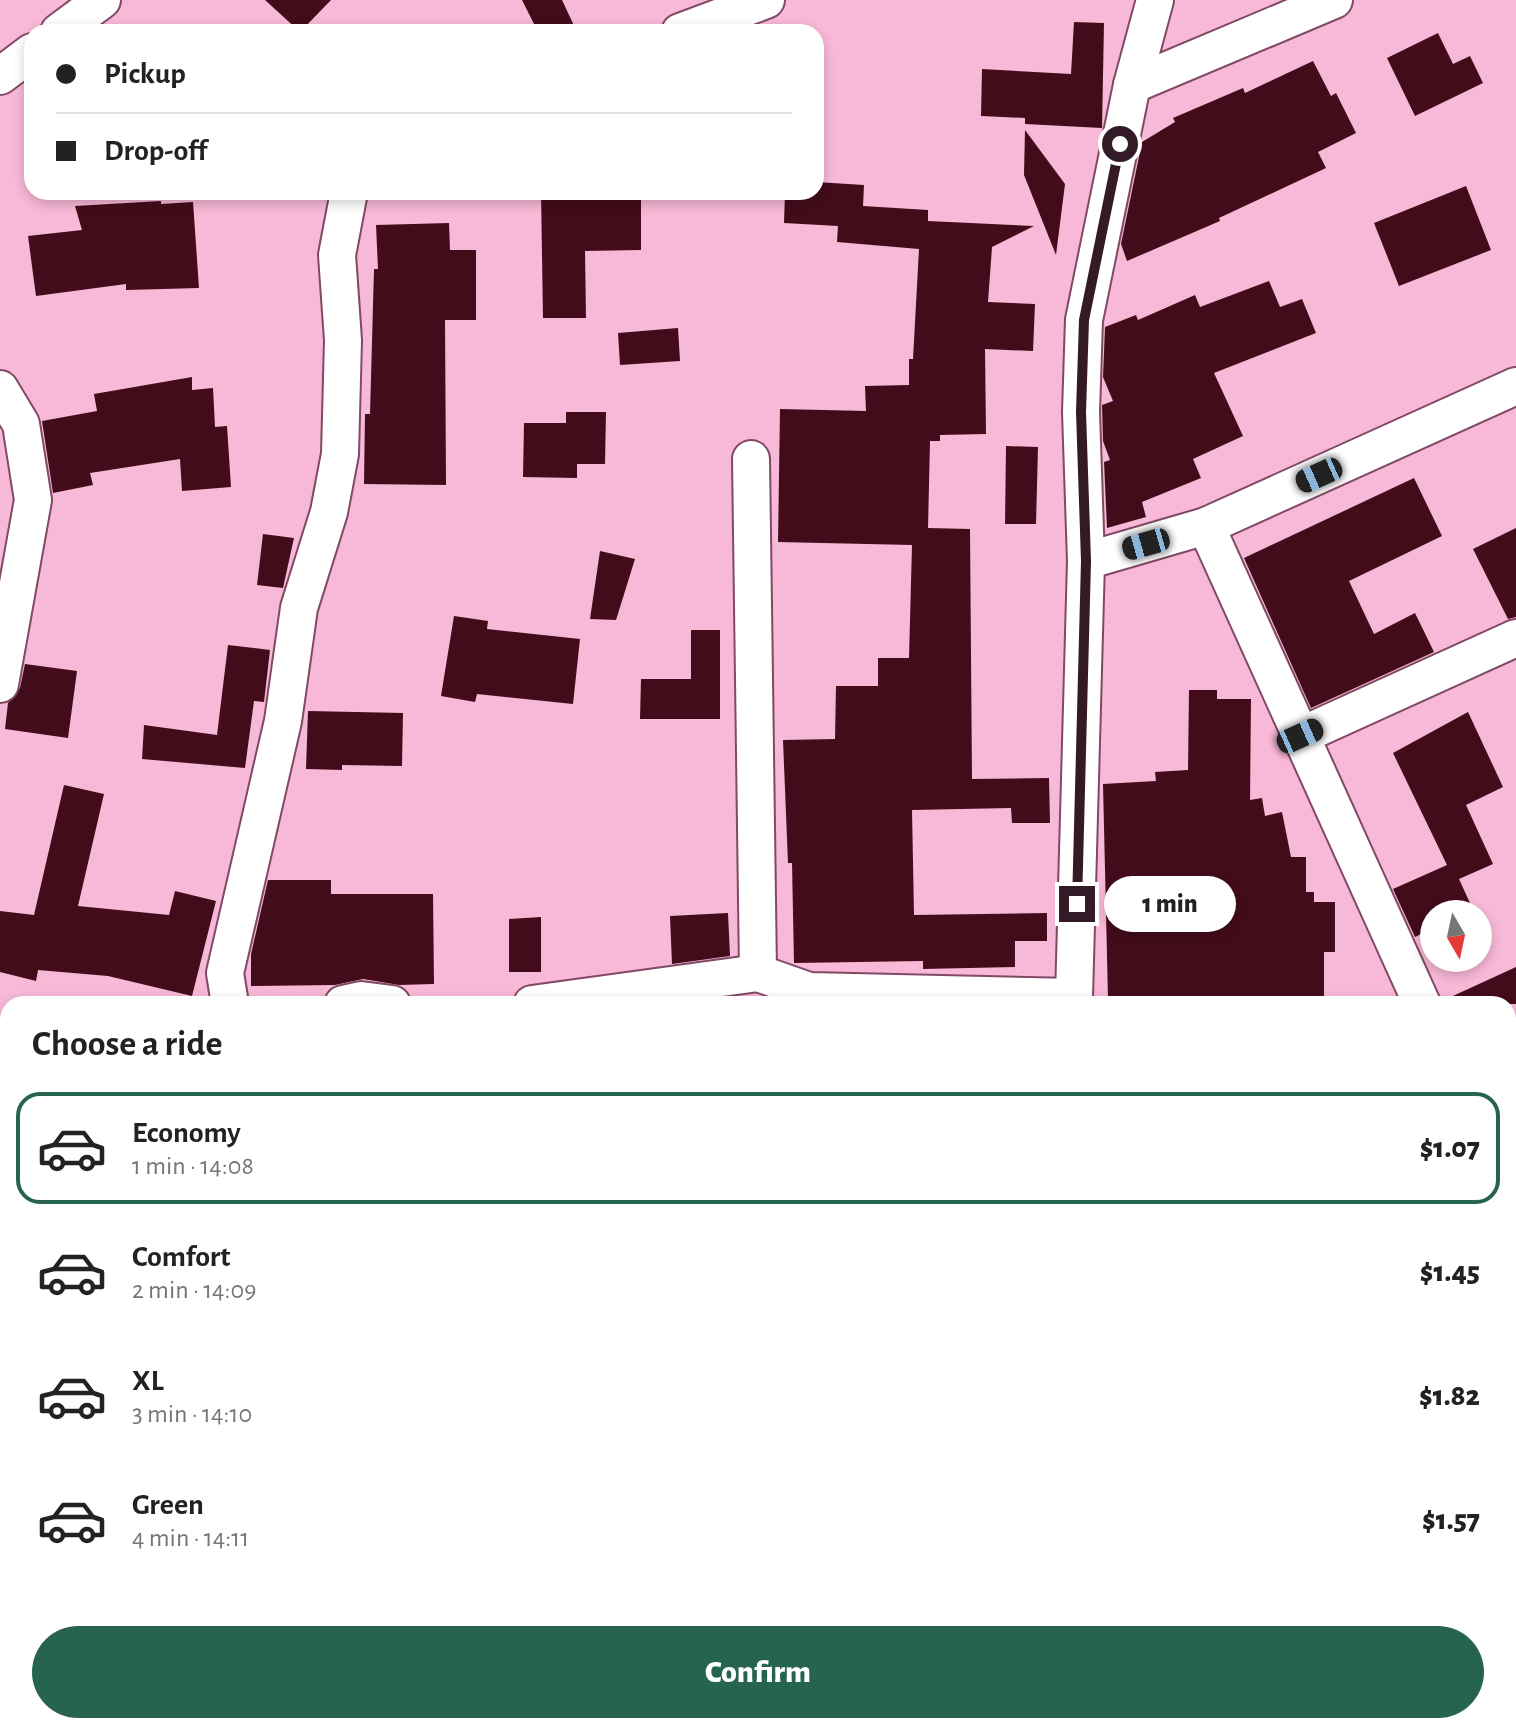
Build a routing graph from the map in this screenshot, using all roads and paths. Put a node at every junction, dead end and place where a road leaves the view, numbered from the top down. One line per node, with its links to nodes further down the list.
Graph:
1 (102, 0): 5 (street)
2 (766, 0): 6 (street)
3 (1155, 0): 9 (street)
4 (1334, 0): 9 (street)
5 (70, 24)
6 (702, 24)
7 (24, 58): 8 (street)
8 (0, 76)
9 (1132, 85): 15 (street)
10 (347, 200): 20 (street)
11 (1516, 386): 14 (street)
12 (0, 389): 17 (street)
13 (751, 459): 19 (street)
14 (1206, 526): 15 (street); 18 (street)
15 (1086, 561): 23 (street)
16 (1516, 638): 18 (street)
17 (0, 684)
18 (1300, 736): 24 (street)
19 (758, 973): 21 (street); 22 (street)
20 (229, 996)
21 (590, 996)
22 (798, 996)
23 (1074, 996)
24 (1418, 996)

